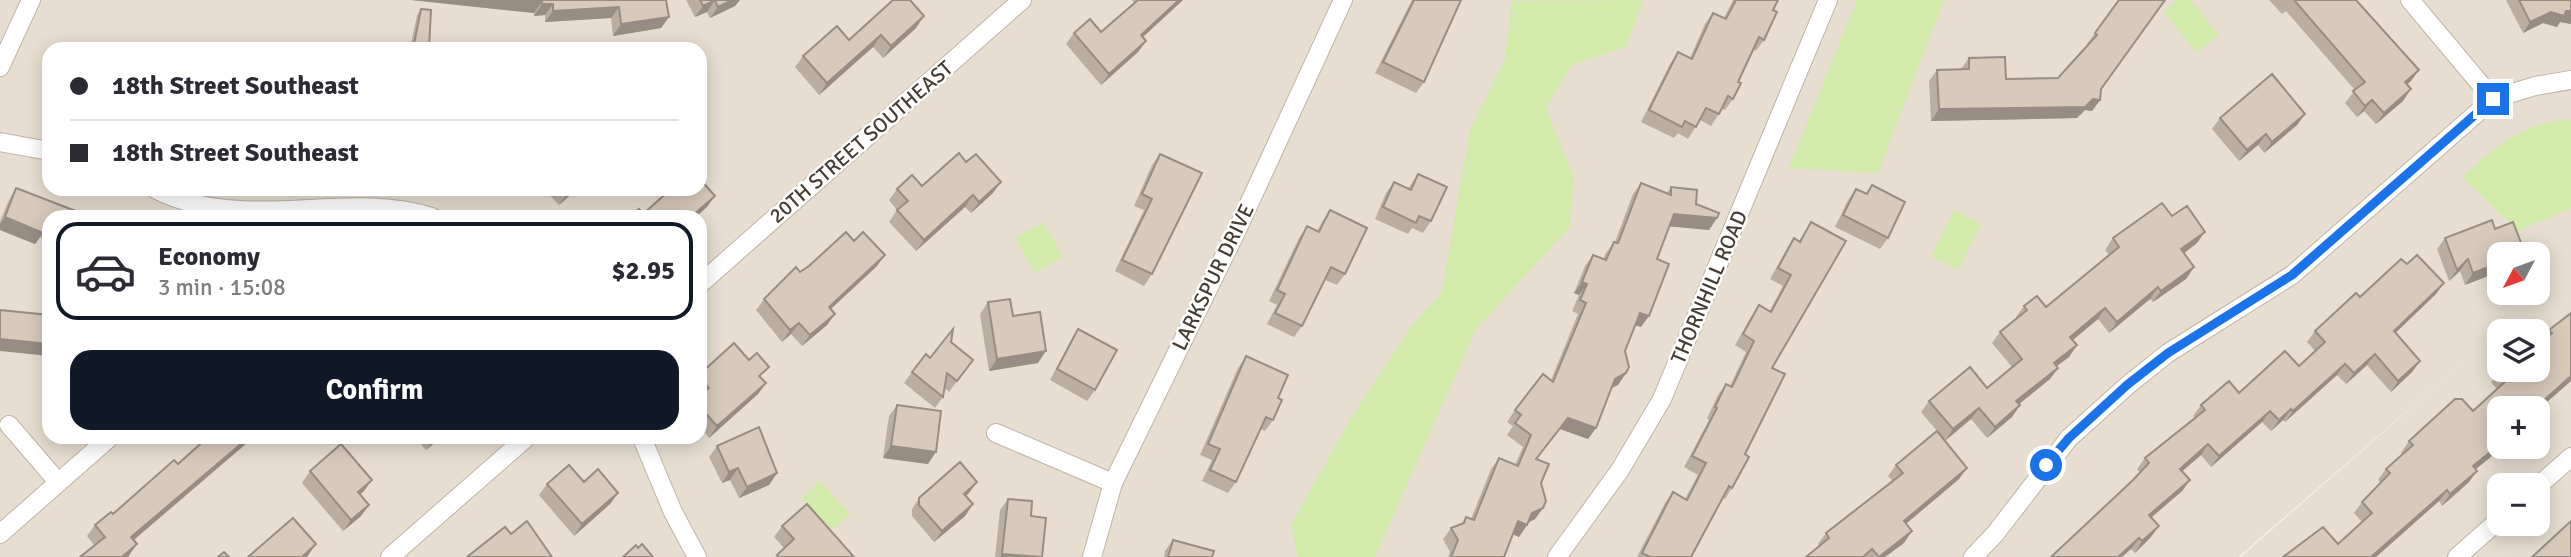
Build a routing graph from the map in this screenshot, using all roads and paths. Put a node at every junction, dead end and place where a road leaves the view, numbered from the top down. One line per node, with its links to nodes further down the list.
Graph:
1 (32, 0): 6 (street)
2 (1022, 0): 15 (street, 20TH STREET SOUTHEAST)
3 (1343, 0): 24 (street, LARKSPUR DRIVE)
4 (1828, 0): 30 (street, THORNHILL ROAD)
5 (2410, 0): 8 (street)
6 (0, 67)
7 (2571, 80): 8 (street)
8 (2493, 99): 31 (street)
9 (0, 142): 10 (street)
10 (42, 150)
11 (172, 196): 12 (street)
12 (227, 210)
13 (353, 210): 14 (street)
14 (404, 210)
15 (707, 278)
16 (9, 425): 23 (street)
17 (996, 433): 24 (street)
18 (102, 444): 23 (street)
19 (519, 444): 27 (street)
20 (645, 444): 28 (street)
21 (2571, 457): 22 (street)
22 (2550, 475)
23 (58, 482): 26 (street)
24 (1113, 483): 29 (street, LARKSPUR DRIVE)
25 (2487, 531): 32 (street)
26 (0, 534)
27 (390, 557)
28 (698, 557)
29 (1092, 557)
30 (1557, 557)
31 (1973, 557)
32 (2457, 557)

